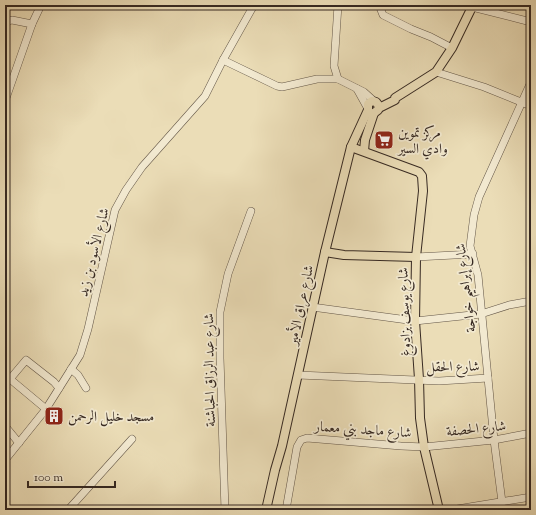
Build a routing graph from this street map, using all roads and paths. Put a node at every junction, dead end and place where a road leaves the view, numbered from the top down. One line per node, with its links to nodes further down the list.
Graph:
1 (41, 5): 8 (street)
2 (254, 5): 10 (street, شارع الأسود بن زيد)
3 (338, 5): 12 (street)
4 (379, 5): 9 (street)
5 (472, 6): 7 (street); 9 (main road)
6 (5, 22): 8 (street)
7 (531, 22)
8 (32, 24): 14 (street)
9 (452, 48): 11 (main road)
10 (223, 60): 12 (street); 28 (street, شارع الأسود بن زيد)
11 (436, 72): 15 (street); 17 (main road)
12 (338, 79): 17 (street)
13 (531, 82): 15 (street, شارع إبراهيم خواجة)
14 (5, 101)
15 (522, 102): 16 (street); 22 (street, شارع إبراهيم خواجة)
16 (531, 106)
17 (373, 107): 18 (main road, شارع عراق الأمير); 19 (main road)
18 (351, 146): 19 (main road); 21 (main road, شارع عراق الأمير)
19 (364, 151): 23 (main road, شارع يوسف بزادوغ)
20 (251, 210): 46 (street, شارع عبد الرزاق الحباشنة)
21 (325, 252): 23 (main road); 25 (main road, شارع عراق الأمير)
22 (473, 254): 23 (street); 26 (street, شارع إبراهيم خواجة)
23 (416, 257): 27 (main road, شارع يوسف بزادوغ)
24 (531, 301): 26 (street)
25 (312, 307): 27 (street); 29 (main road, شارع عراق الأمير)
26 (481, 314): 27 (street); 30 (street, شارع إبراهيم خواجة)
27 (415, 321): 31 (main road, شارع يوسف بزادوغ)
28 (71, 369): 32 (street, شارع الأسود بن زيد); 33 (street)
29 (298, 375): 31 (street, شارع الحقل); 47 (main road, شارع عراق الأمير)
30 (488, 378): 31 (street, شارع الحقل); 38 (street, شارع إبراهيم خواجة)
31 (419, 379): 40 (main road, شارع يوسف بزادوغ)
32 (59, 388): 34 (street, شارع الأسود بن زيد); 34 (street)
33 (86, 388)
34 (46, 409): 39 (street, شارع الأسود بن زيد)
35 (5, 426): 39 (street)
36 (531, 433): 38 (street, شارع الحصفة)
37 (132, 439): 45 (street)
38 (494, 440): 40 (street, شارع الحصفة); 43 (street, شارع إبراهيم خواجة)
39 (19, 443): 41 (street, شارع الأسود بن زيد)
40 (424, 446): 48 (street, شارع ماجد بني معمار); 49 (main road, شارع يوسف بزادوغ)
41 (5, 460)
42 (531, 497): 43 (street)
43 (502, 502): 44 (street)
44 (476, 508): 50 (street)
45 (68, 510)
46 (225, 510)
47 (266, 510)
48 (286, 510)
49 (439, 510)
50 (451, 510)

